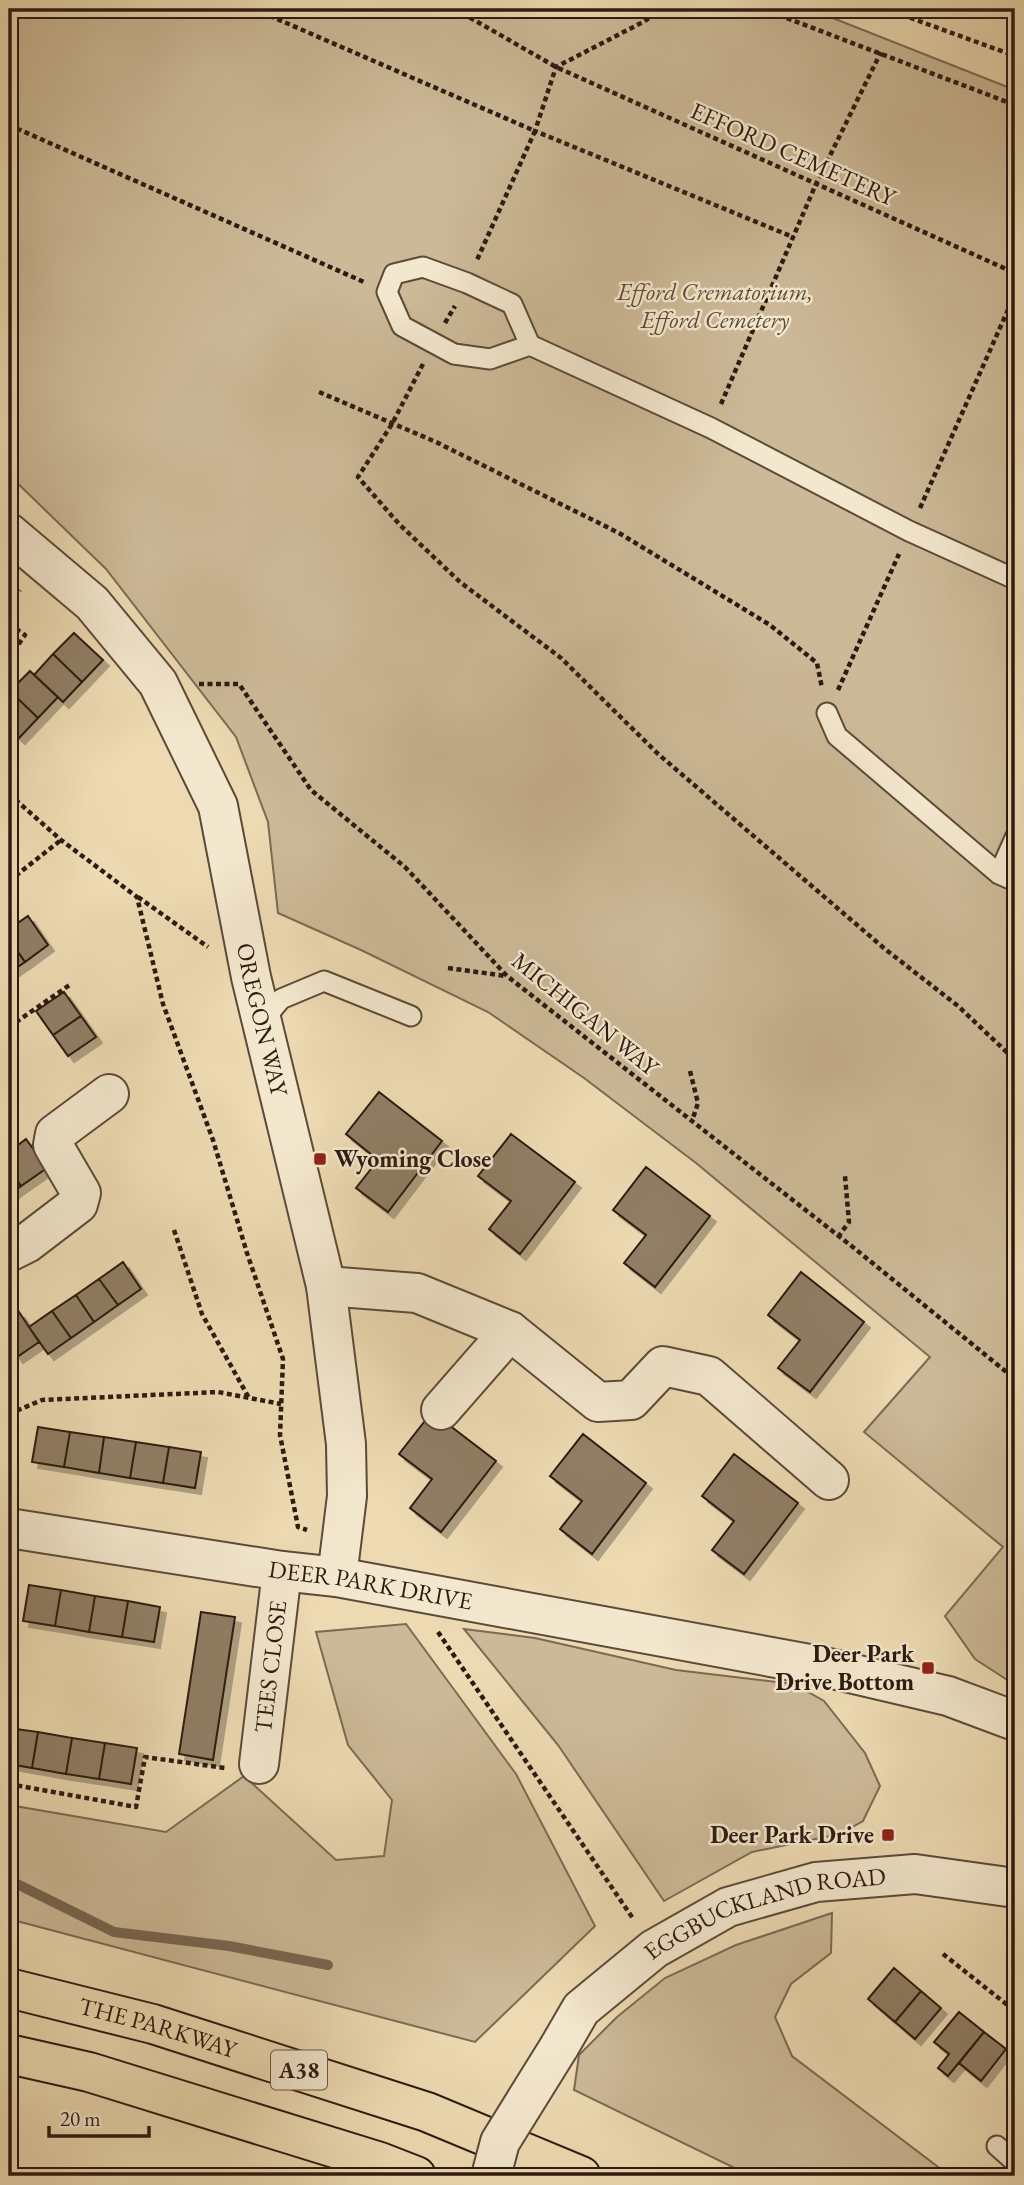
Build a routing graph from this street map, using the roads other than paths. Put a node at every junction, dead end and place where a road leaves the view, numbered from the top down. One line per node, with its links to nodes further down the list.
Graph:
1 (530, 345): 1 (lane); 3 (lane)
2 (9, 533): 8 (street, OREGON WAY)
3 (1015, 579)
4 (827, 713): 6 (lane)
5 (1015, 838): 6 (lane)
6 (1007, 878)
7 (411, 1016): 8 (lane)
8 (262, 1022): 11 (street, OREGON WAY)
9 (109, 1094): 10 (street)
10 (9, 1252)
11 (326, 1286): 12 (street); 16 (street, OREGON WAY)
12 (510, 1331): 13 (street); 14 (street)
13 (441, 1410)
14 (829, 1480)
15 (9, 1528): 17 (street, DEER PARK DRIVE)
16 (340, 1561): 17 (street, DEER PARK DRIVE); 18 (street, DEER PARK DRIVE)
17 (282, 1571): 19 (street, TEES CLOSE)
18 (1015, 1721)
19 (259, 1764)
20 (1015, 1888): 26 (street, EGGBUCKLAND ROAD, bridge)
21 (9, 1988): 27 (highway, THE PARKWAY / A38)
22 (9, 2054): 25 (highway)
23 (997, 2146): 24 (lane)
24 (1015, 2162)
25 (416, 2176)
26 (491, 2176)
27 (581, 2176)

